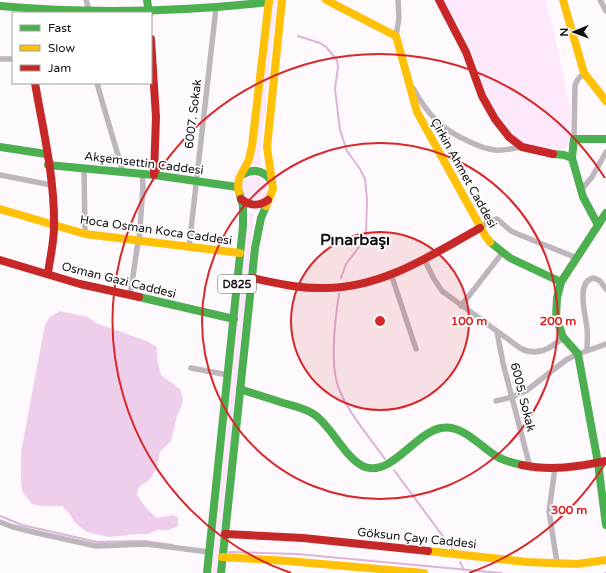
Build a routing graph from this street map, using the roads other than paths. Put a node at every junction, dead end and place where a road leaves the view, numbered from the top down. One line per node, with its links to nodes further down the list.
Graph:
1 (86, 0): 15 (street)
2 (147, 0): 16 (main road)
3 (282, 0): 41 (main road, D825)
4 (326, 0): 17 (main road)
5 (398, 0): 17 (street)
6 (438, 0): 29 (main road)
7 (563, 0): 21 (main road)
8 (600, 0): 14 (street)
9 (269, 1): 10 (main road); 39 (main road)
10 (247, 2): 13 (main road)
11 (0, 6): 12 (main road)
12 (21, 7): 15 (main road)
13 (216, 8): 16 (main road); 40 (street, 6007. Sokak)
14 (606, 11)
15 (90, 12): 16 (main road)
16 (149, 12)
17 (396, 36): 22 (main road, Çirkin Ahmet Caddesi)
18 (152, 55): 38 (main road)
19 (0, 59): 20 (street)
20 (12, 59)
21 (584, 74): 25 (main road); 26 (street)
22 (408, 77): 29 (street); 51 (main road, Çirkin Ahmet Caddesi)
23 (35, 84): 31 (main road)
24 (97, 84): 35 (street)
25 (606, 101)
26 (574, 139): 27 (main road); 32 (main road)
27 (606, 139)
28 (0, 147): 31 (main road)
29 (522, 147): 32 (main road)
30 (606, 152): 44 (street)
31 (46, 154): 33 (main road)
32 (572, 158): 44 (main road)
33 (48, 165): 34 (main road, Akşemsettin Caddesi); 42 (main road)
34 (84, 168): 35 (main road, Akşemsettin Caddesi); 52 (street)
35 (123, 172): 37 (main road, Akşemsettin Caddesi)
36 (0, 174): 42 (street)
37 (142, 174): 38 (main road, Akşemsettin Caddesi); 53 (street)
38 (154, 175): 40 (main road, Akşemsettin Caddesi)
39 (242, 175): 41 (main road); 43 (main road)
40 (196, 181): 43 (main road, Akşemsettin Caddesi); 54 (street, 6007. Sokak)
41 (272, 182): 46 (main road, D825)
42 (51, 185): 50 (main road)
43 (237, 187): 45 (main road, D825)
44 (581, 190): 49 (main road)
45 (241, 199): 46 (main road); 56 (main road, D825)
46 (268, 200): 62 (main road, D825)
47 (0, 208): 50 (main road, Hoca Osman Koca Caddesi)
48 (606, 213): 49 (main road)
49 (598, 225): 57 (main road)
50 (54, 226): 52 (main road, Hoca Osman Koca Caddesi); 60 (main road)
51 (480, 228): 55 (main road, Çirkin Ahmet Caddesi); 57 (street); 58 (main road)
52 (85, 234): 53 (main road, Hoca Osman Koca Caddesi)
53 (138, 242): 54 (main road, Hoca Osman Koca Caddesi); 65 (street)
54 (189, 246): 56 (main road, Hoca Osman Koca Caddesi)
55 (502, 252): 63 (main road, Çirkin Ahmet Caddesi); 66 (street)
56 (240, 254): 67 (main road, D825)
57 (577, 258): 63 (main road)
58 (424, 259): 61 (main road); 66 (street)
59 (0, 260): 60 (main road, Osman Gazi Caddesi)
60 (48, 273): 65 (main road, Osman Gazi Caddesi)
61 (391, 274): 62 (main road); 71 (street)
62 (252, 278): 76 (main road, D825)
63 (561, 282): 69 (main road)
64 (606, 289): 72 (street)
65 (130, 296): 67 (main road, Osman Gazi Caddesi)
66 (461, 306): 68 (street)
67 (234, 319): 75 (main road, D825)
68 (497, 332): 69 (street); 77 (street, 6005. Sokak)
69 (563, 337): 73 (main road)
70 (606, 344): 72 (street)
71 (416, 349)
72 (587, 350): 73 (street)
73 (578, 354): 77 (street); 79 (main road)
74 (191, 368): 75 (street)
75 (228, 375): 86 (main road, D825)
76 (240, 389): 80 (main road); 85 (main road, D825)
77 (512, 397): 78 (street); 80 (street, 6005. Sokak)
78 (496, 401)
79 (602, 462): 81 (main road); 82 (main road)
80 (530, 467): 81 (main road)
81 (555, 468): 89 (street)
82 (605, 515): 84 (main road)
83 (0, 522): 86 (street)
84 (606, 525)
85 (225, 534): 87 (main road, D825); 89 (main road, Göksun Çayı Caddesi)
86 (210, 552): 91 (main road, D825)
87 (222, 557): 90 (main road); 92 (main road, D825)
88 (606, 560): 89 (main road, Göksun Çayı Caddesi)
89 (557, 563)
90 (383, 571): 93 (main road)
91 (207, 573)
92 (220, 573)
93 (424, 573)

